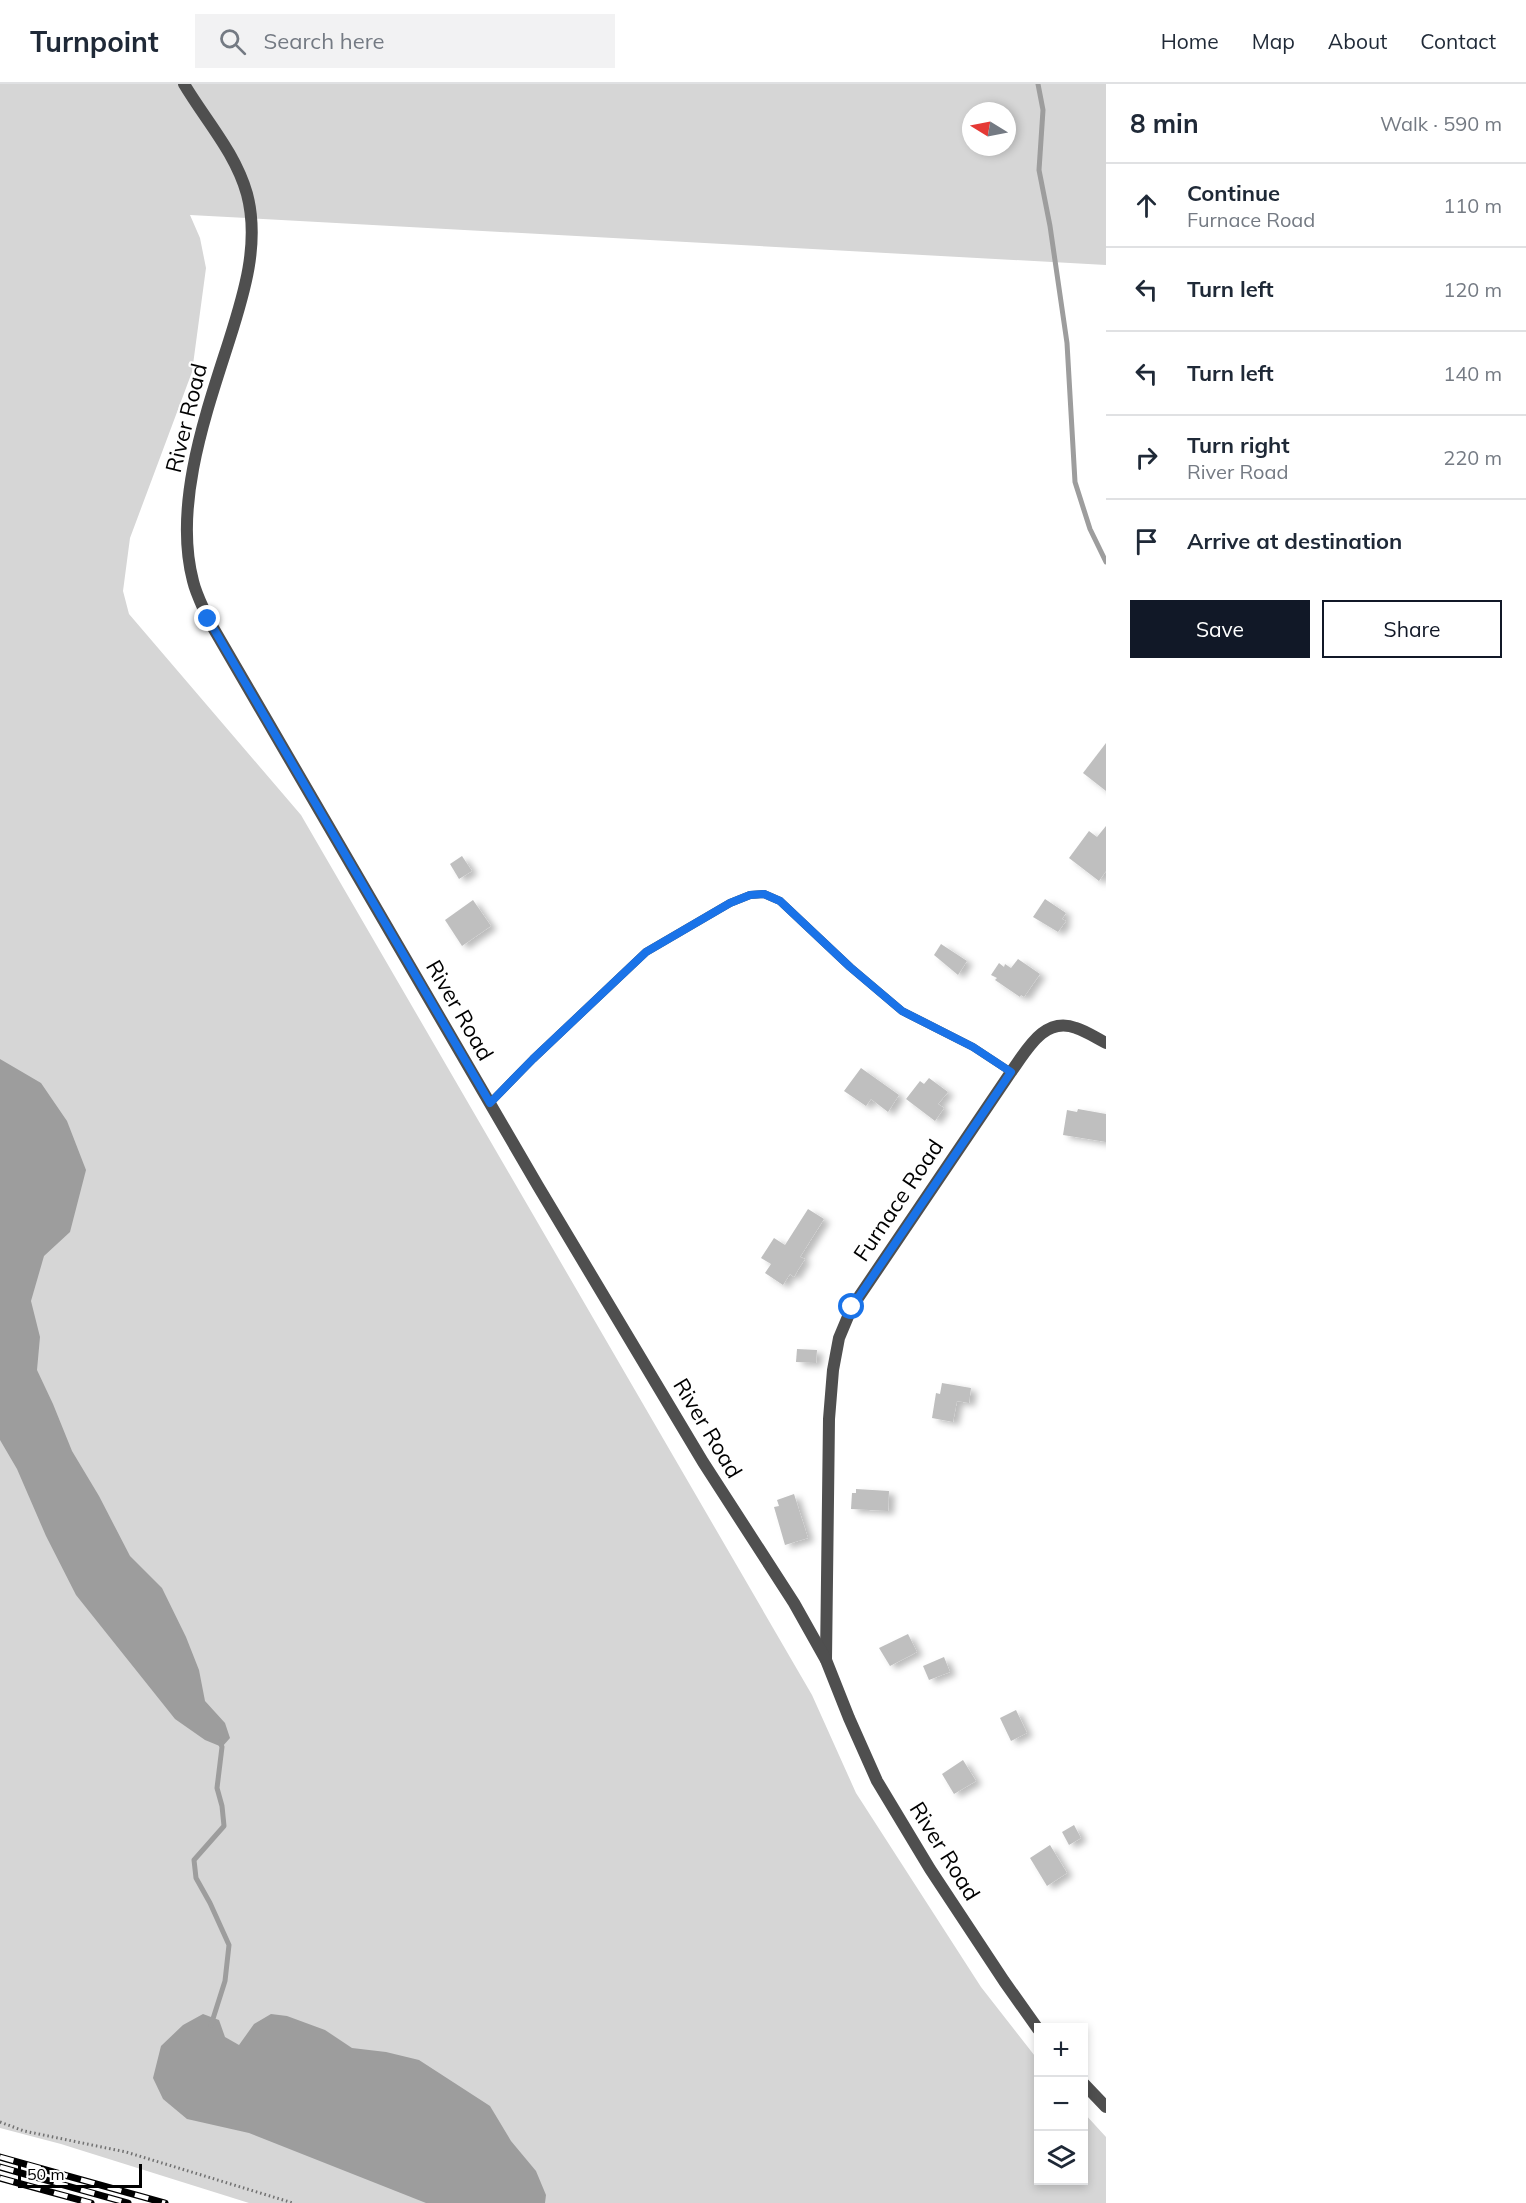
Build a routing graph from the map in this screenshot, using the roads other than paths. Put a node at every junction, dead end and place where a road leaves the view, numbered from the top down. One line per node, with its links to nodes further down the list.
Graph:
1 (184, 84): 4 (street, River Road)
2 (1106, 1043): 3 (street, Furnace Road)
3 (1011, 1072): 4 (lane); 5 (street, Furnace Road)
4 (490, 1103): 5 (street, River Road)
5 (826, 1660): 6 (street, River Road)
6 (1034, 2023)
7 (1088, 2089): 8 (street)
8 (1106, 2107)

